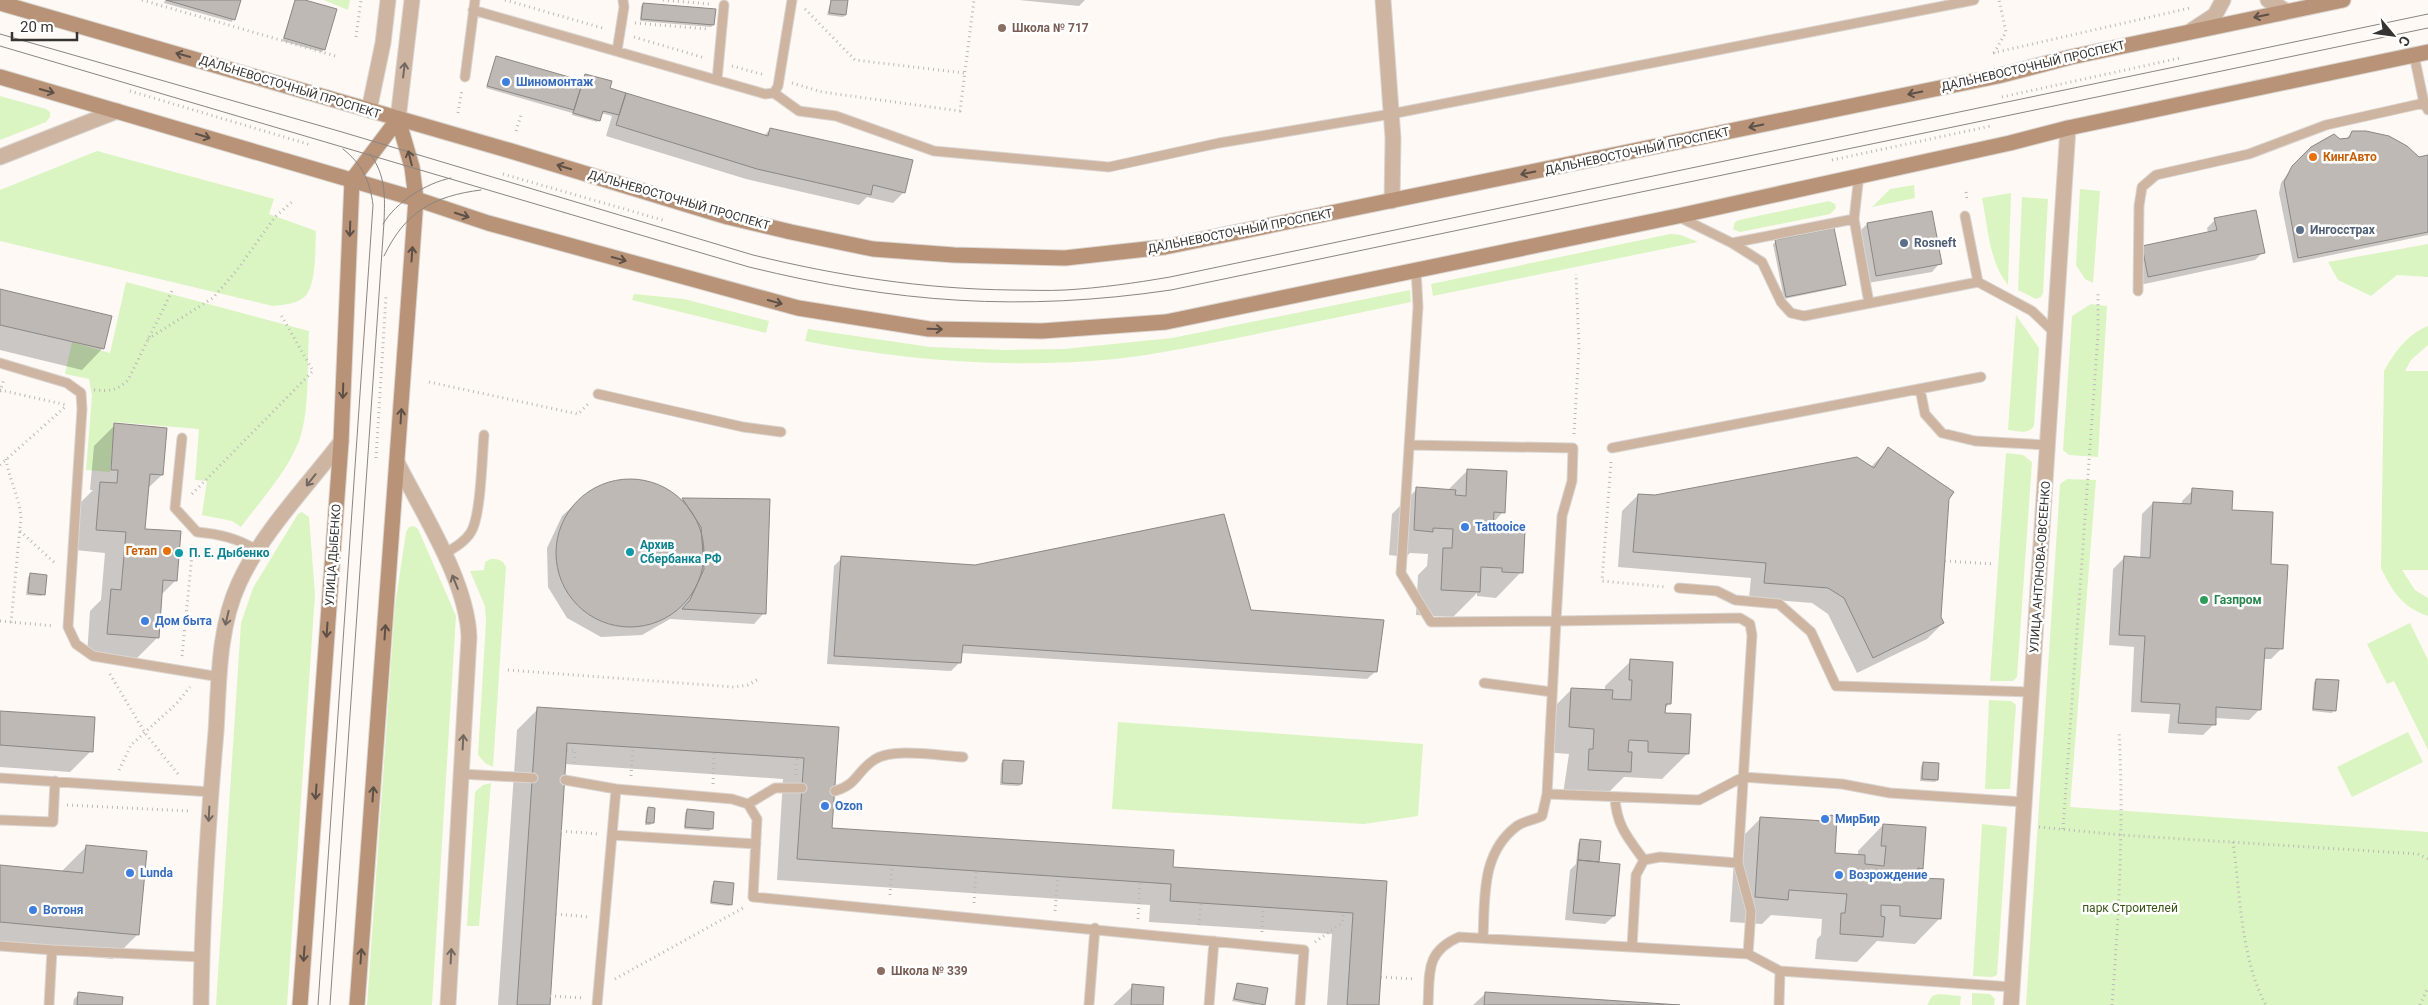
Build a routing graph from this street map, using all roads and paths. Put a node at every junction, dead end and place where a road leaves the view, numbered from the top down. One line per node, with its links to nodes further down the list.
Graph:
1 (142, 0): 29 (path)
2 (361, 0): 26 (path)
3 (388, 0): 41 (street)
4 (412, 0): 46 (street, one-way to 4)
5 (475, 0): 20 (lane)
6 (505, 0): 25 (path)
7 (623, 0): 22 (lane)
8 (663, 0): 18 (path)
9 (792, 0): 36 (lane)
10 (974, 0): 32 (path)
11 (1383, 0): 45 (street)
12 (1974, 0): 45 (lane)
13 (1999, 0): 16 (path)
14 (2268, 0): 21 (street)
15 (2343, 0): 21 (main road, ДАЛЬНЕВОСТОЧНЫЙ ПРОСПЕКТ)
16 (2223, 1): 24 (street)
17 (0, 2): 41 (main road, ДАЛЬНЕВОСТОЧНЫЙ ПРОСПЕКТ, one-way to 17)
18 (724, 5): 23 (lane)
19 (803, 7): 32 (path)
20 (473, 10): 27 (lane); 34 (lane)
21 (2286, 11): 24 (main road, ДАЛЬНЕВОСТОЧНЫЙ ПРОСПЕКТ, one-way to 24)
22 (622, 22): 23 (path); 25 (lane)
23 (721, 30): 31 (lane)
24 (2192, 30): 58 (main road, ДАЛЬНЕВОСТОЧНЫЙ ПРОСПЕКТ, one-way to 58)
25 (620, 33): 27 (lane); 31 (path)
26 (356, 37)
27 (617, 51): 35 (lane)
28 (2421, 54): 40 (lane); 48 (main road)
29 (338, 57)
30 (2180, 58): 39 (path)
31 (718, 62): 35 (lane); 36 (path)
32 (965, 74): 36 (path)
33 (0, 77): 42 (main road, one-way to 42)
34 (465, 77): 44 (path)
35 (717, 80): 38 (lane)
36 (779, 80): 38 (lane)
37 (130, 91): 50 (path)
38 (774, 93): 45 (lane)
39 (2002, 98)
40 (2426, 106): 68 (lane)
41 (369, 110): 46 (main road, ДАЛЬНЕВОСТОЧНЫЙ ПРОСПЕКТ)
42 (117, 111): 51 (street); 55 (main road, one-way to 55)
43 (522, 112): 49 (path)
44 (458, 113)
45 (1391, 114): 58 (street)
46 (398, 119): 55 (main road); 56 (main road, one-way to 46); 58 (main road, ДАЛЬНЕВОСТОЧНЫЙ ПРОСПЕКТ, one-way to 46)
47 (1997, 125): 52 (path)
48 (2068, 128): 54 (main road); 73 (street, УЛИЦА АНТОНОВА-ОВСЕЕНКО)
49 (516, 131)
50 (311, 145)
51 (0, 157)
52 (1832, 160)
53 (504, 174): 62 (path)
54 (1858, 175): 59 (main road); 61 (lane)
55 (352, 180): 56 (main road); 86 (main road, УЛИЦА ДЫБЕНКО, one-way to 86)
56 (416, 199): 64 (main road, one-way to 64); 93 (main road, one-way to 56)
57 (294, 200): 74 (path)
58 (1392, 201)
59 (1678, 216): 63 (lane); 64 (main road)
60 (1965, 216): 66 (lane)
61 (1854, 219): 63 (lane); 71 (lane)
62 (666, 221)
63 (1732, 243): 71 (lane)
64 (1416, 269): 87 (lane)
65 (1576, 274): 89 (path)
66 (1978, 282): 71 (lane); 73 (lane)
67 (173, 289): 74 (path)
68 (2138, 291)
69 (2098, 292): 145 (path)
70 (386, 296): 92 (path)
71 (1869, 303)
72 (281, 315): 95 (path)
73 (2055, 333): 88 (street, УЛИЦА АНТОНОВА-ОВСЕЕНКО)
74 (148, 339): 80 (path)
75 (0, 363): 80 (lane)
76 (1980, 377): 78 (lane)
77 (430, 382): 81 (path)
78 (1920, 388): 88 (lane); 90 (lane)
79 (0, 390): 82 (path)
80 (81, 393): 82 (path); 102 (lane)
81 (598, 394): 83 (lane)
82 (67, 405): 91 (path)
83 (781, 432)
84 (484, 435): 99 (lane)
85 (182, 438): 95 (lane)
86 (341, 442): 98 (street, one-way to 98); 190 (main road, УЛИЦА ДЫБЕНКО, one-way to 190)
87 (1409, 445): 89 (lane); 105 (lane)
88 (2047, 446): 116 (street, УЛИЦА АНТОНОВА-ОВСЕЕНКО)
89 (1573, 448): 105 (lane)
90 (1612, 448): 103 (path)
91 (6, 458): 94 (path); 97 (path)
92 (376, 458)
93 (398, 464): 99 (street); 191 (main road, one-way to 93)
94 (0, 465)
95 (175, 508): 96 (lane)
96 (194, 530): 98 (lane); 110 (path)
97 (20, 531): 102 (path); 106 (path)
98 (257, 550): 112 (street, one-way to 112)
99 (444, 554): 123 (street, one-way to 99)
100 (1944, 561): 101 (path)
101 (1994, 564)
102 (71, 578): 107 (lane)
103 (1679, 588): 116 (lane)
104 (0, 620): 106 (path)
105 (1556, 621): 115 (lane); 124 (lane)
106 (11, 623): 107 (path)
107 (68, 627): 108 (lane)
108 (99, 657): 110 (lane); 118 (path)
109 (508, 670): 113 (path)
110 (181, 672): 111 (lane)
111 (199, 675): 112 (lane); 118 (path)
112 (220, 677): 135 (street)
113 (760, 678)
114 (1484, 683): 115 (lane)
115 (1552, 692): 136 (lane)
116 (2031, 692): 139 (street, УЛИЦА АНТОНОВА-ОВСЕЕНКО)
117 (2120, 731): 148 (path)
118 (145, 733): 129 (path); 131 (path)
119 (634, 747): 133 (path)
120 (567, 750): 127 (path)
121 (714, 752): 137 (path)
122 (963, 757): 134 (lane)
123 (462, 774): 126 (lane); 192 (street, one-way to 123)
124 (1742, 777): 138 (lane); 139 (lane); 153 (lane)
125 (0, 778): 128 (lane)
126 (533, 778)
127 (569, 780): 132 (lane)
128 (55, 781): 129 (lane); 140 (lane)
129 (108, 785): 131 (lane)
130 (802, 788): 141 (lane)
131 (191, 790): 135 (lane)
132 (616, 790): 133 (lane); 147 (lane)
133 (630, 790): 137 (lane)
134 (835, 791)
135 (211, 792): 178 (street, one-way to 178)
136 (1547, 794): 138 (lane); 169 (lane)
137 (712, 797): 141 (lane)
138 (1615, 797): 152 (lane)
139 (2024, 802): 184 (street, УЛИЦА АНТОНОВА-ОВСЕЕНКО)
140 (54, 804): 142 (path); 143 (lane)
141 (748, 804): 150 (lane)
142 (190, 811)
143 (0, 820)
144 (2038, 827): 145 (path)
145 (2064, 829): 148 (path)
146 (561, 831): 147 (path)
147 (612, 835): 150 (lane); 165 (lane)
148 (2121, 835): 149 (path); 198 (path)
149 (2233, 842): 151 (path); 199 (path)
150 (756, 844): 158 (lane)
151 (2428, 859)
152 (1644, 860): 153 (lane); 174 (lane)
153 (1738, 863): 177 (lane)
154 (892, 866): 161 (path)
155 (976, 871): 164 (path)
156 (1058, 876): 166 (path)
157 (1140, 882): 168 (path)
158 (753, 897): 161 (lane); 180 (path)
159 (1201, 903): 170 (path)
160 (1263, 908): 173 (path)
161 (888, 910): 164 (lane)
162 (1344, 913): 176 (path)
163 (556, 914): 165 (path)
164 (973, 917): 166 (lane)
165 (605, 918): 186 (lane)
166 (1054, 925): 167 (lane)
167 (1095, 928): 168 (lane); 187 (lane)
168 (1137, 933): 170 (lane)
169 (1483, 938): 174 (lane); 182 (lane)
170 (1198, 939): 171 (lane)
171 (1214, 941): 173 (lane); 193 (lane)
172 (0, 946): 175 (lane)
173 (1261, 946): 176 (lane)
174 (1632, 947): 177 (lane)
175 (52, 950): 178 (lane); 188 (lane)
176 (1304, 950): 194 (lane)
177 (1748, 954): 179 (lane)
178 (201, 958): 189 (street)
179 (1780, 971): 184 (lane); 196 (lane)
180 (627, 972)
181 (1381, 977): 182 (path)
182 (1429, 980): 195 (lane)
183 (2428, 987): 200 (path)
184 (2012, 988): 197 (street, УЛИЦА АНТОНОВА-ОВСЕЕНКО)
185 (550, 996): 186 (path)
186 (598, 1002)
187 (1089, 1004)
188 (49, 1005)
189 (201, 1005)
190 (300, 1005)
191 (357, 1005)
192 (448, 1005)
193 (1210, 1005)
194 (1300, 1005)
195 (1428, 1005)
196 (1779, 1005)
197 (2011, 1005)
198 (2112, 1005)
199 (2266, 1005)
200 (2420, 1005)

